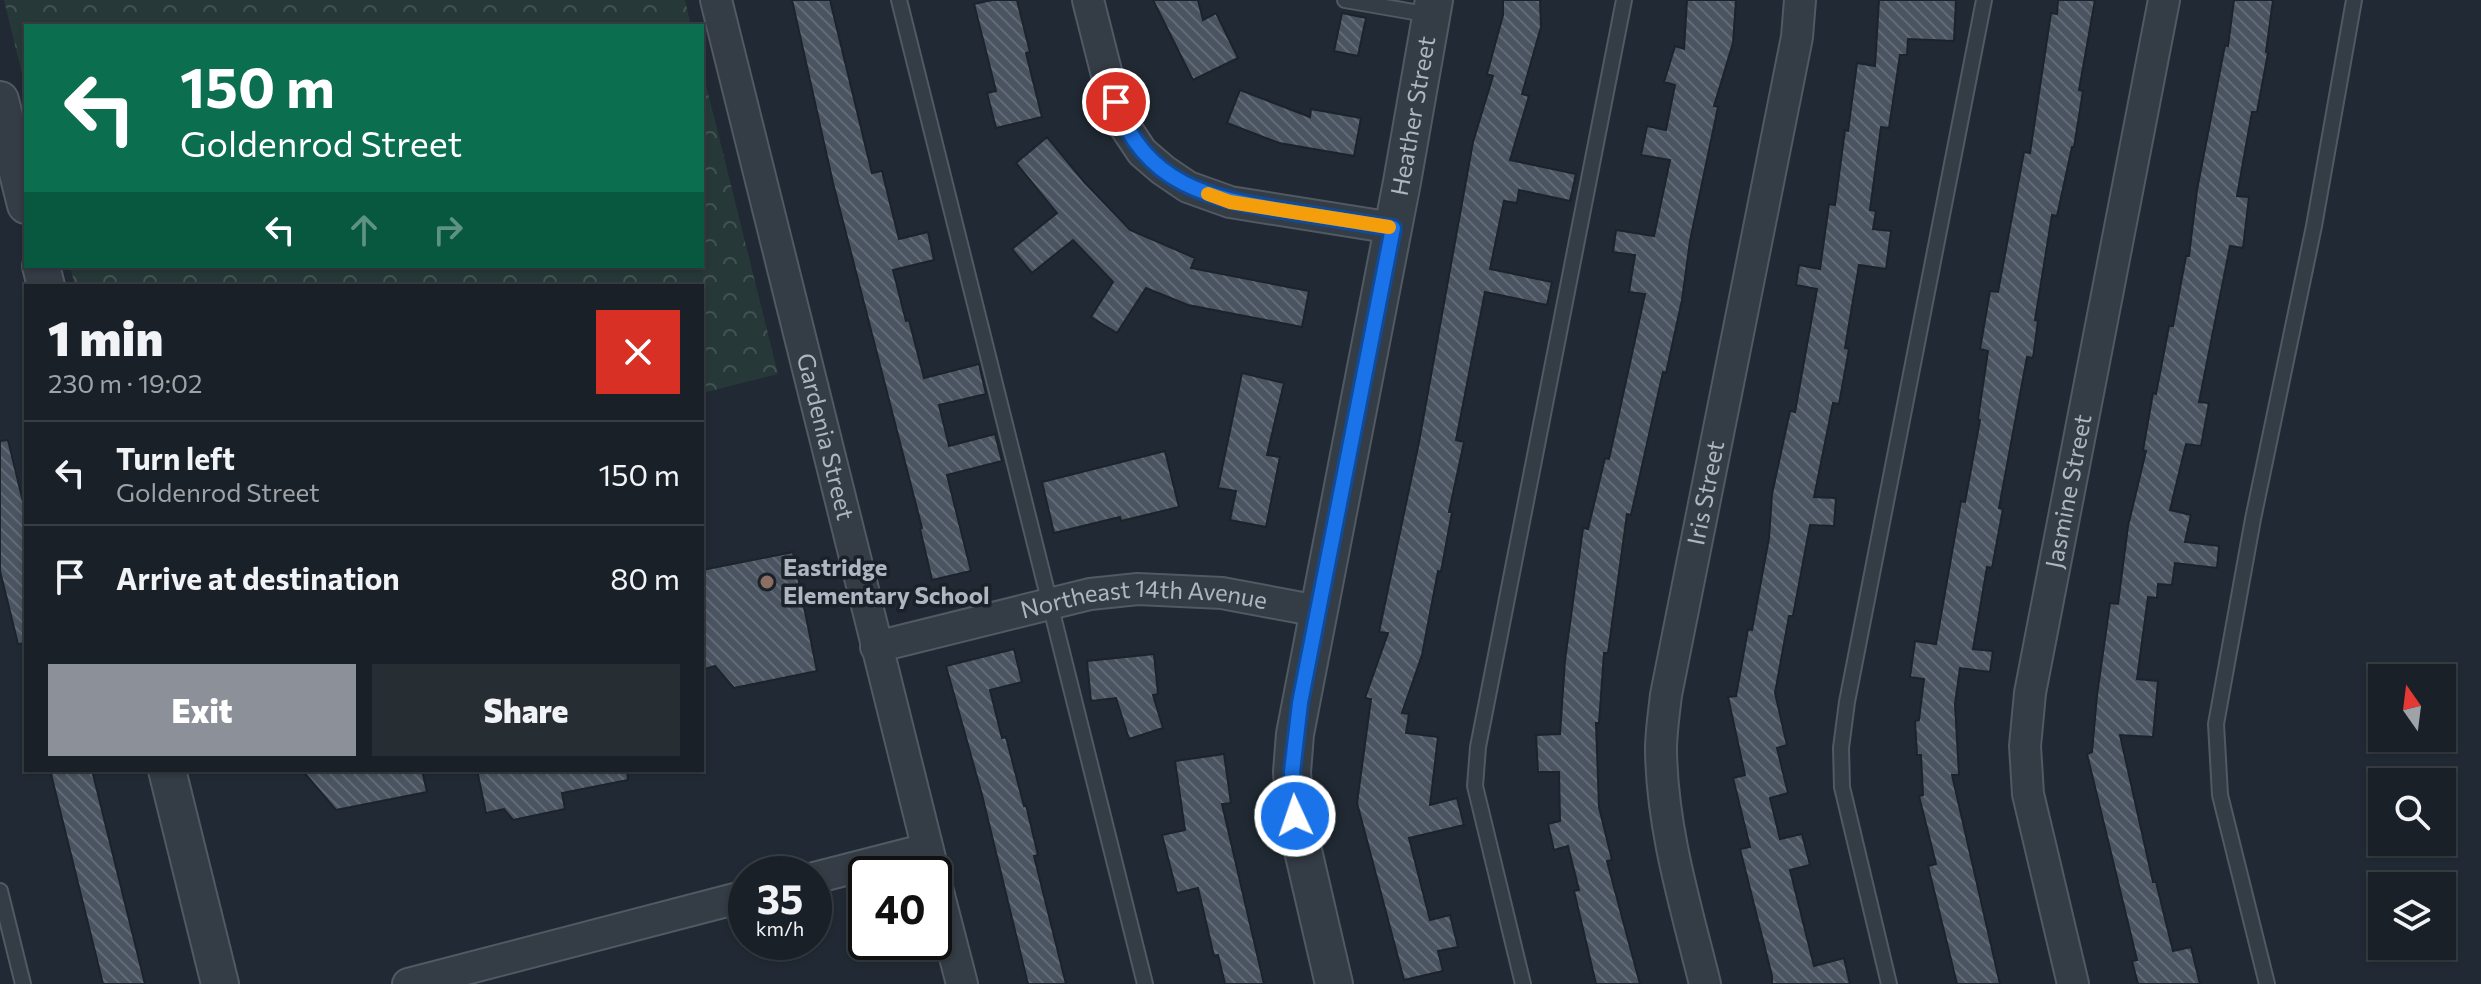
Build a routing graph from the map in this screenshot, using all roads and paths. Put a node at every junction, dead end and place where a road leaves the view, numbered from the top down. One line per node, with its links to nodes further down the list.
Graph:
1 (716, 0): 16 (street, Gardenia Street)
2 (899, 0): 14 (lane)
3 (1088, 0): 13 (street)
4 (1345, 0): 10 (lane)
5 (1624, 0): 28 (lane)
6 (1800, 0): 29 (street, Iris Street)
7 (1984, 0): 30 (lane)
8 (2164, 0): 31 (street, Jasmine Street)
9 (2354, 0): 32 (lane)
10 (1433, 8): 13 (street, Heather Street)
11 (0, 100): 12 (street)
12 (24, 197)
13 (1393, 228): 15 (street, Heather Street)
14 (1049, 603): 15 (street, Northeast 14th Avenue); 16 (street, Northeast 14th Avenue); 26 (lane)
15 (1318, 611): 27 (street, Heather Street)
16 (876, 647): 18 (street, Gardenia Street)
17 (167, 772): 23 (street)
18 (929, 856)
19 (0, 891): 22 (lane)
20 (728, 901): 24 (street)
21 (952, 945): 25 (street, Gardenia Street)
22 (23, 984)
23 (220, 984)
24 (408, 984)
25 (962, 984)
26 (1145, 984)
27 (1334, 984)
28 (1523, 984)
29 (1705, 984)
30 (1889, 984)
31 (2073, 984)
32 (2267, 984)

